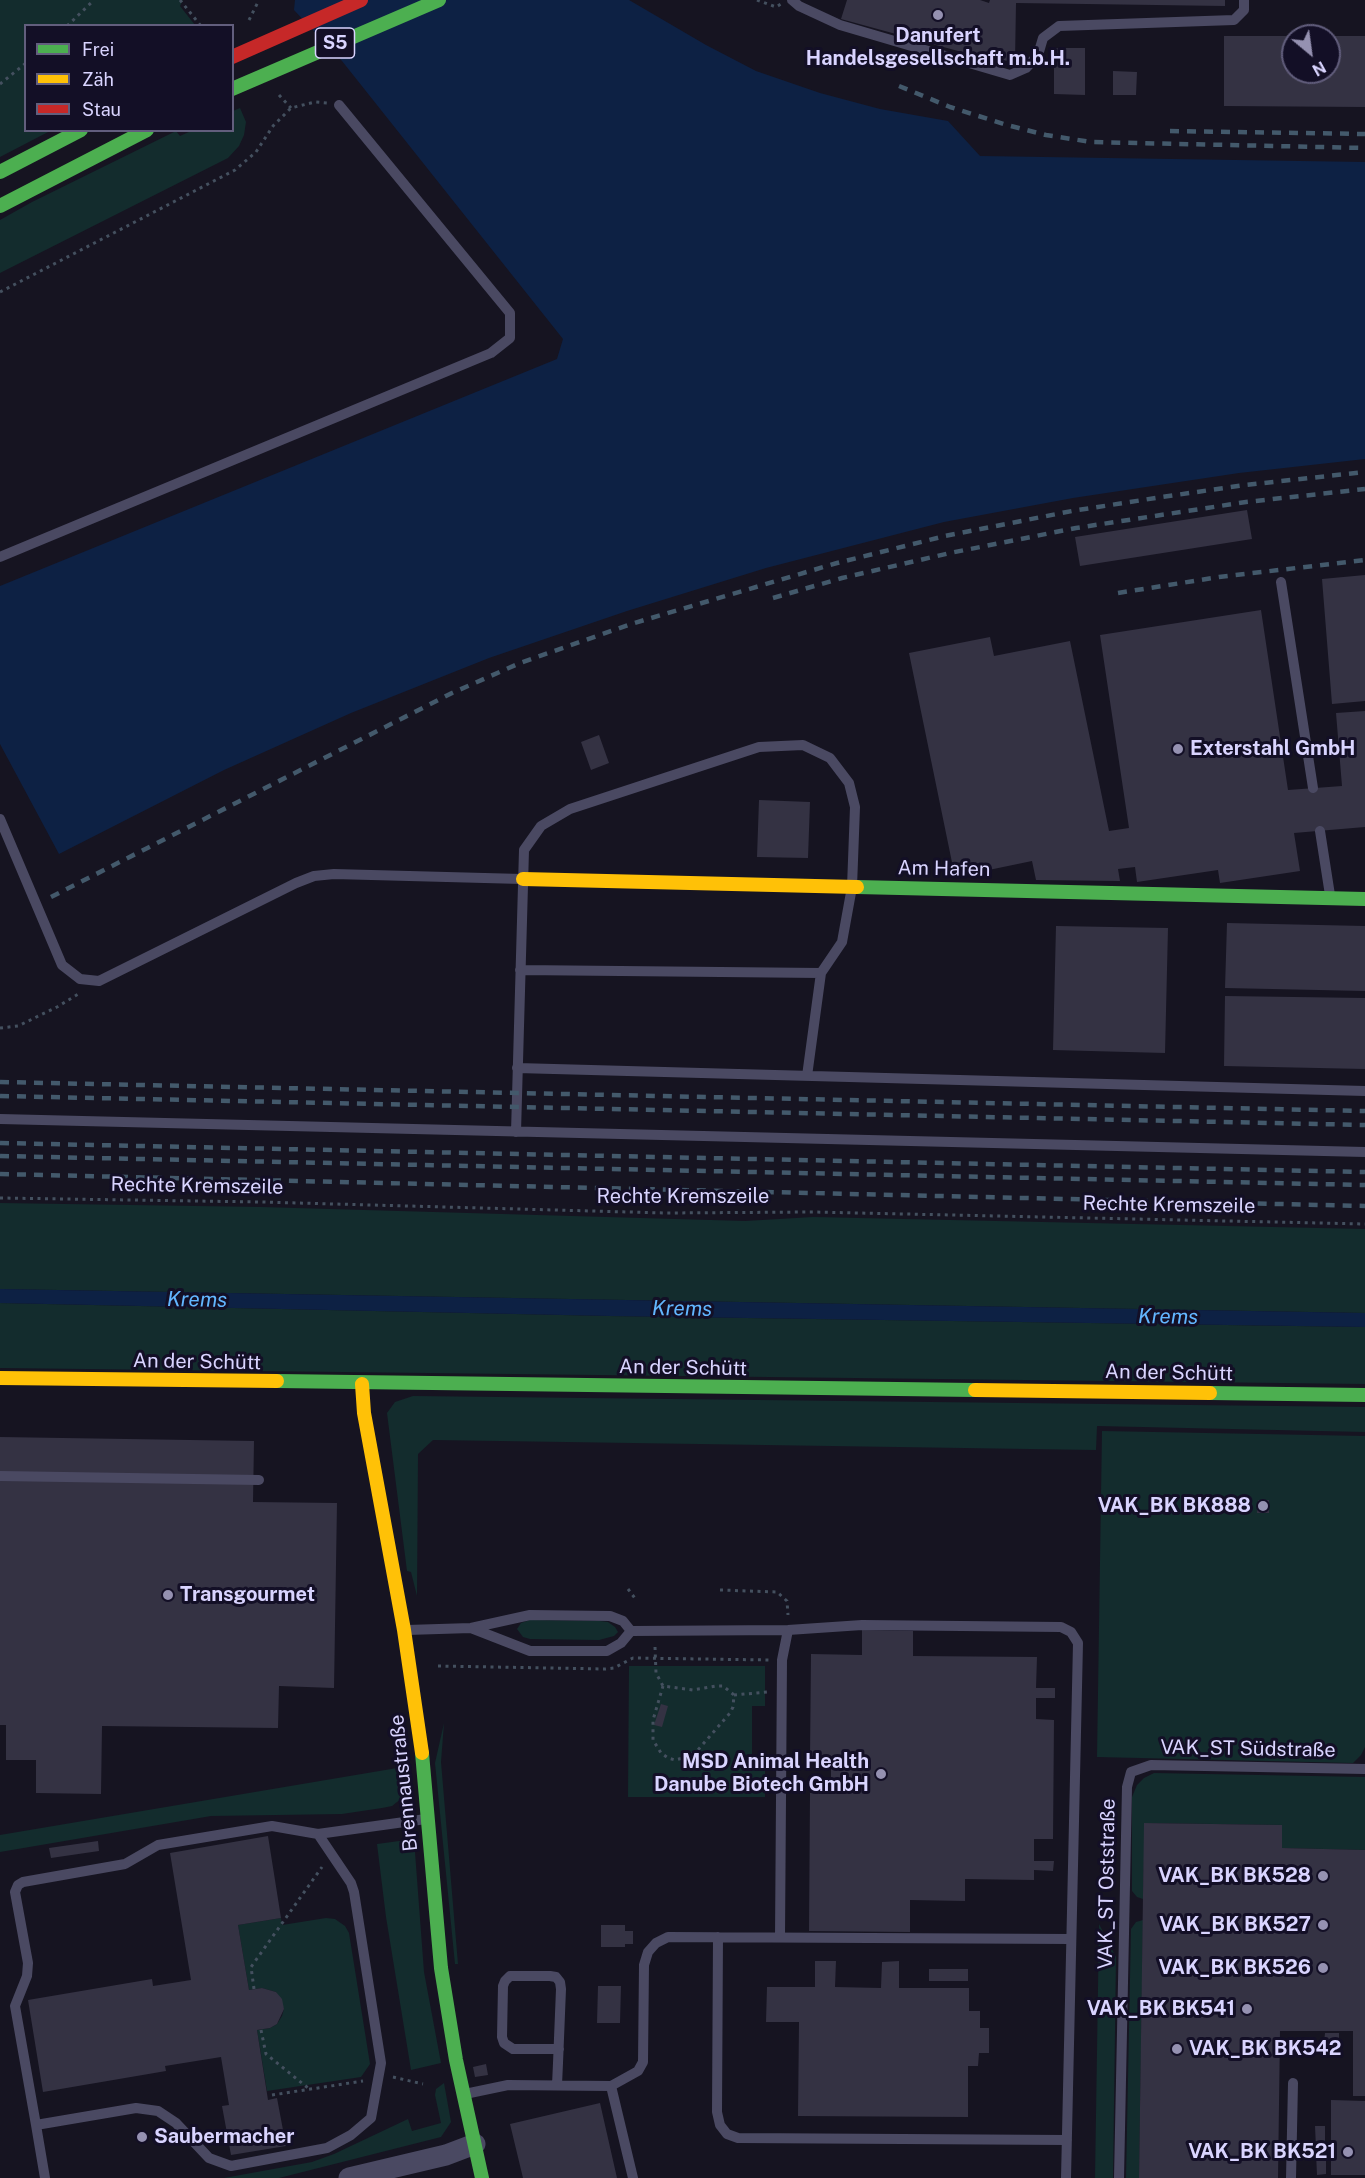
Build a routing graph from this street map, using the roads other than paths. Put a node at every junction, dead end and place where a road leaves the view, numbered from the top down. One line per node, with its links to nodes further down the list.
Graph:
1 (361, 0): 5 (main road, S5, bridge)
2 (439, 0): 6 (main road, S5, bridge)
3 (792, 0): 4 (lane)
4 (1244, 0)
5 (234, 56)
6 (234, 88)
7 (339, 105): 12 (lane)
8 (77, 132): 10 (main road)
9 (143, 132): 11 (main road)
10 (0, 172)
11 (0, 206)
12 (0, 557)
13 (1281, 582): 14 (lane)
14 (1313, 788)
15 (0, 819): 17 (lane)
16 (1320, 831): 19 (lane)
17 (523, 879): 18 (main road, Am Hafen); 18 (lane); 21 (lane)
18 (852, 887): 19 (main road, Am Hafen); 22 (lane)
19 (1331, 898): 20 (main road, Am Hafen)
20 (1365, 899)
21 (520, 970): 22 (lane); 23 (lane)
22 (821, 973): 24 (lane)
23 (518, 1068): 24 (lane); 27 (lane)
24 (807, 1076): 25 (lane)
25 (1365, 1091)
26 (0, 1119): 27 (lane)
27 (516, 1132): 28 (lane)
28 (1365, 1152)
29 (0, 1378): 30 (main road, An der Schütt)
30 (362, 1384): 31 (main road, An der Schütt); 35 (main road, Brennaustraße)
31 (1365, 1395)
32 (0, 1476): 33 (lane)
33 (259, 1480)
34 (471, 1628): 35 (lane); 37 (lane); 37 (lane)
35 (404, 1630): 40 (main road, Brennaustraße)
36 (788, 1630): 37 (lane); 43 (lane); 44 (lane)
37 (631, 1631)
38 (1365, 1769): 39 (lane, VAK_ST Südstraße)
39 (1131, 1772): 58 (lane, VAK_ST Oststraße)
40 (428, 1819): 41 (lane); 49 (main road, Brennaustraße)
41 (318, 1834): 50 (lane); 50 (lane)
42 (718, 1937): 43 (lane); 48 (lane); 51 (lane)
43 (780, 1937): 44 (lane)
44 (1071, 1939): 51 (lane)
45 (559, 2049): 45 (lane); 47 (lane)
46 (1293, 2083): 59 (lane)
47 (557, 2085): 48 (lane); 49 (lane)
48 (611, 2086): 56 (lane)
49 (464, 2094): 52 (main road, Brennaustraße)
50 (36, 2125): 53 (lane)
51 (1067, 2140): 57 (lane)
52 (475, 2144): 54 (street); 55 (main road, Brennaustraße)
53 (45, 2178)
54 (351, 2178)
55 (482, 2178)
56 (633, 2178)
57 (1066, 2178)
58 (1119, 2178)
59 (1291, 2178)

